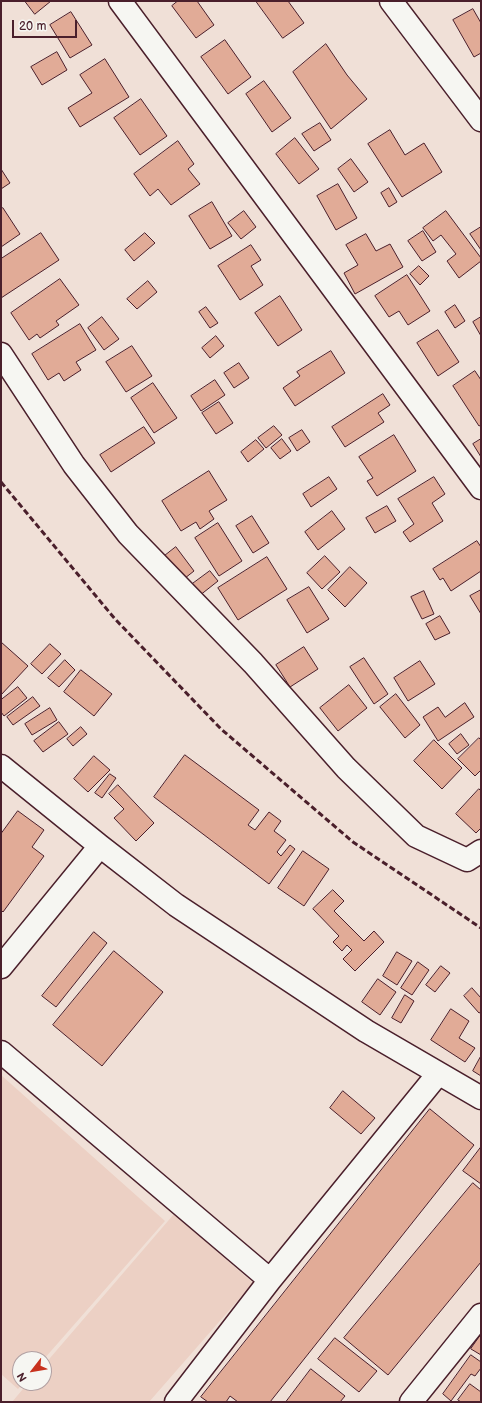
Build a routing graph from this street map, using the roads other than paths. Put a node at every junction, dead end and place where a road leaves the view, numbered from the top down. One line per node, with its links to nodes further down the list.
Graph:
1 (120, 1): 5 (street)
2 (391, 1): 3 (street)
3 (481, 120)
4 (1, 354): 8 (street)
5 (481, 488)
6 (1, 766): 7 (street)
7 (100, 846): 9 (street); 11 (street)
8 (481, 851)
9 (1, 967)
10 (1, 1052): 13 (street)
11 (438, 1074): 12 (street); 13 (street)
12 (481, 1098)
13 (270, 1280): 15 (street)
14 (481, 1315): 16 (street)
15 (176, 1402)
16 (411, 1402)

